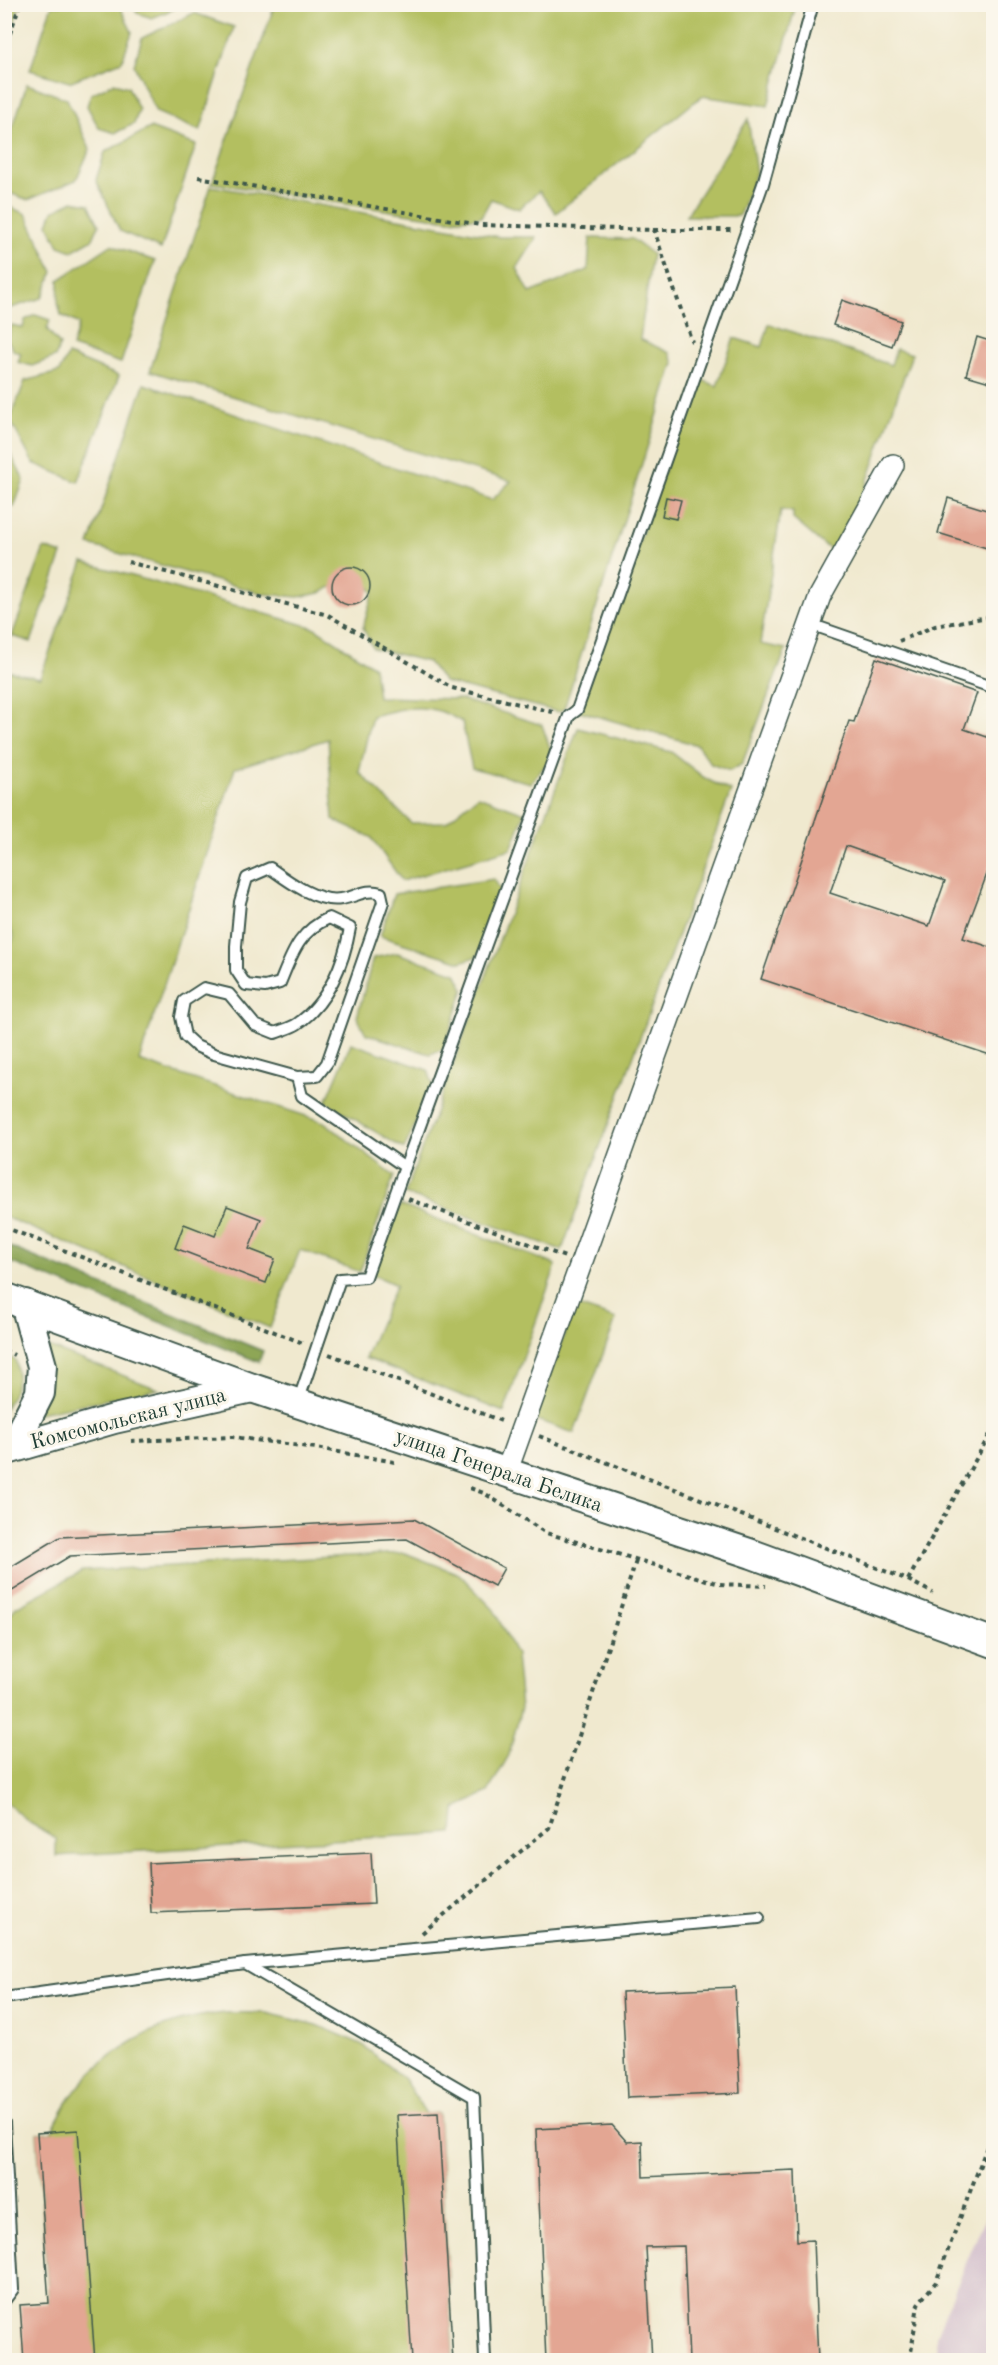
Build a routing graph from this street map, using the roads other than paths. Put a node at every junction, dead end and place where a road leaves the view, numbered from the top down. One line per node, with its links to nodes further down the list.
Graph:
1 (813, 4): 6 (lane)
2 (893, 465): 3 (street)
3 (810, 624): 4 (lane); 11 (street)
4 (993, 688)
5 (297, 1077): 5 (lane); 6 (lane)
6 (405, 1167): 9 (lane)
7 (15, 1300): 8 (main road, улица Генерала Белика); 10 (main road)
8 (252, 1388): 9 (main road, улица Генерала Белика); 10 (main road, Комсомольская улица)
9 (298, 1402): 11 (main road, улица Генерала Белика)
10 (8, 1449)
11 (506, 1473): 12 (main road, улица Генерала Белика)
12 (988, 1641)
13 (759, 1918): 14 (lane)
14 (245, 1964): 15 (lane); 18 (lane)
15 (4, 1998)
16 (4, 2122): 17 (lane)
17 (4, 2301)
18 (485, 2361)

